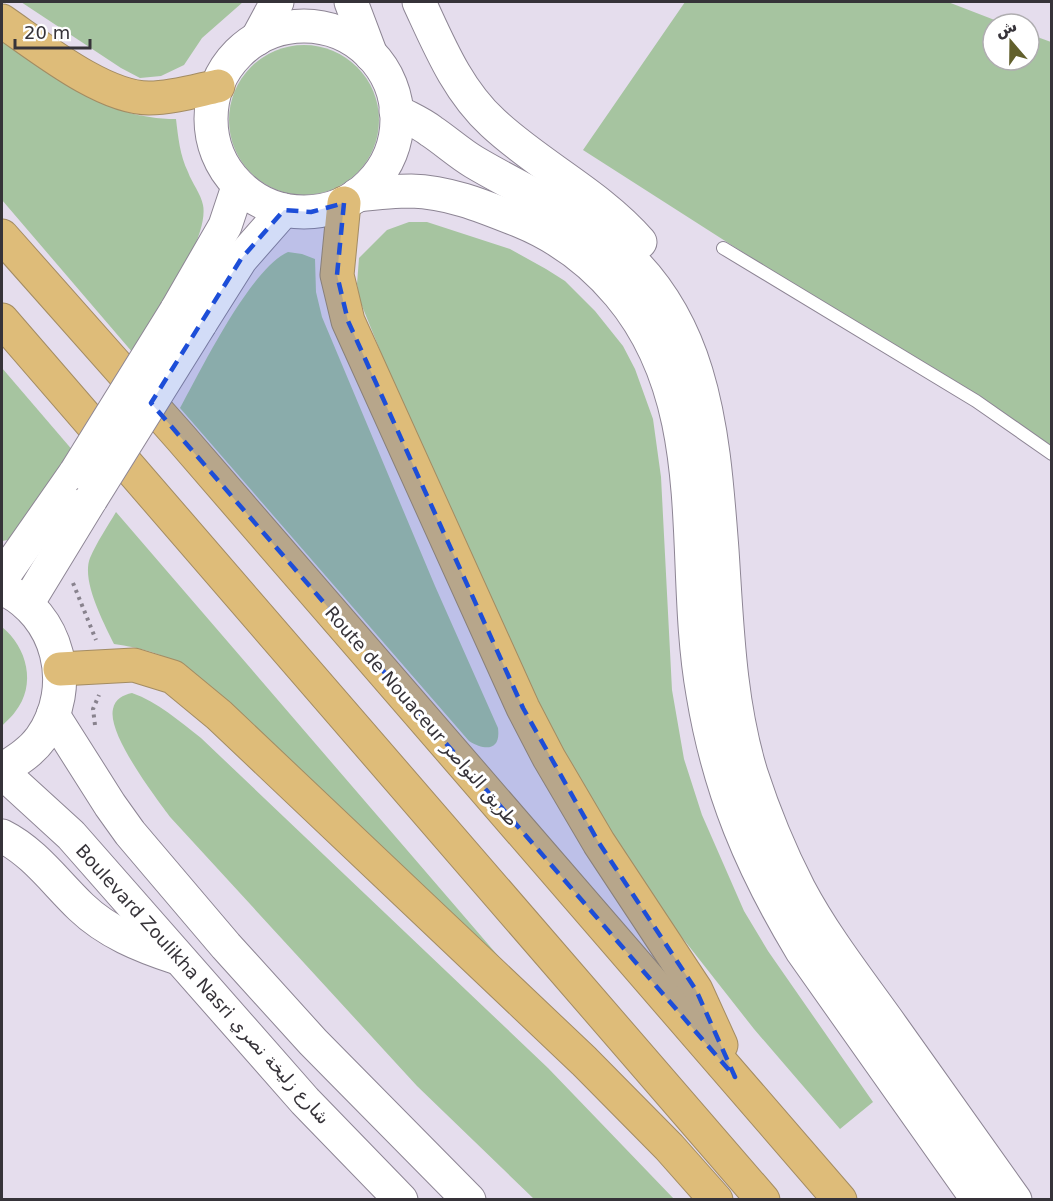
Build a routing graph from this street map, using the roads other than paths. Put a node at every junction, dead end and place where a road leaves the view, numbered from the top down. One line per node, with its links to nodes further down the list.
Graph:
1 (277, 2): 5 (main road)
2 (351, 2): 6 (main road)
3 (419, 2): 16 (main road)
4 (2, 21): 7 (highway)
5 (257, 39): 6 (main road); 7 (main road)
6 (371, 55): 8 (main road)
7 (218, 86): 9 (main road)
8 (396, 111): 10 (main road); 16 (main road)
9 (238, 187): 11 (main road); 14 (main road)
10 (350, 199): 11 (main road); 26 (highway); 32 (main road)
11 (284, 210): 14 (main road)
12 (2, 236): 26 (highway, Route de Nouaceur طريق النواصر)
13 (723, 248): 17 (lane)
14 (188, 318): 18 (main road, bridge)
15 (2, 320): 30 (highway)
16 (676, 322): 33 (main road)
17 (1052, 454)
18 (84, 485): 19 (main road); 20 (main road)
19 (2, 578)
20 (14, 596): 21 (main road)
21 (60, 669): 22 (main road); 29 (highway)
22 (53, 716): 23 (main road); 28 (main road)
23 (2, 771): 25 (main road, Boulevard Zoulikha Nasri شارع زليخة نصري)
24 (2, 836): 25 (main road)
25 (177, 957): 27 (main road, Boulevard Zoulikha Nasri شارع زليخة نصري)
26 (735, 1077): 31 (highway, Route de Nouaceur طريق النواصر)
27 (401, 1200)
28 (469, 1200)
29 (716, 1200)
30 (763, 1200)
31 (840, 1200)
32 (978, 1200)
33 (1015, 1200)

